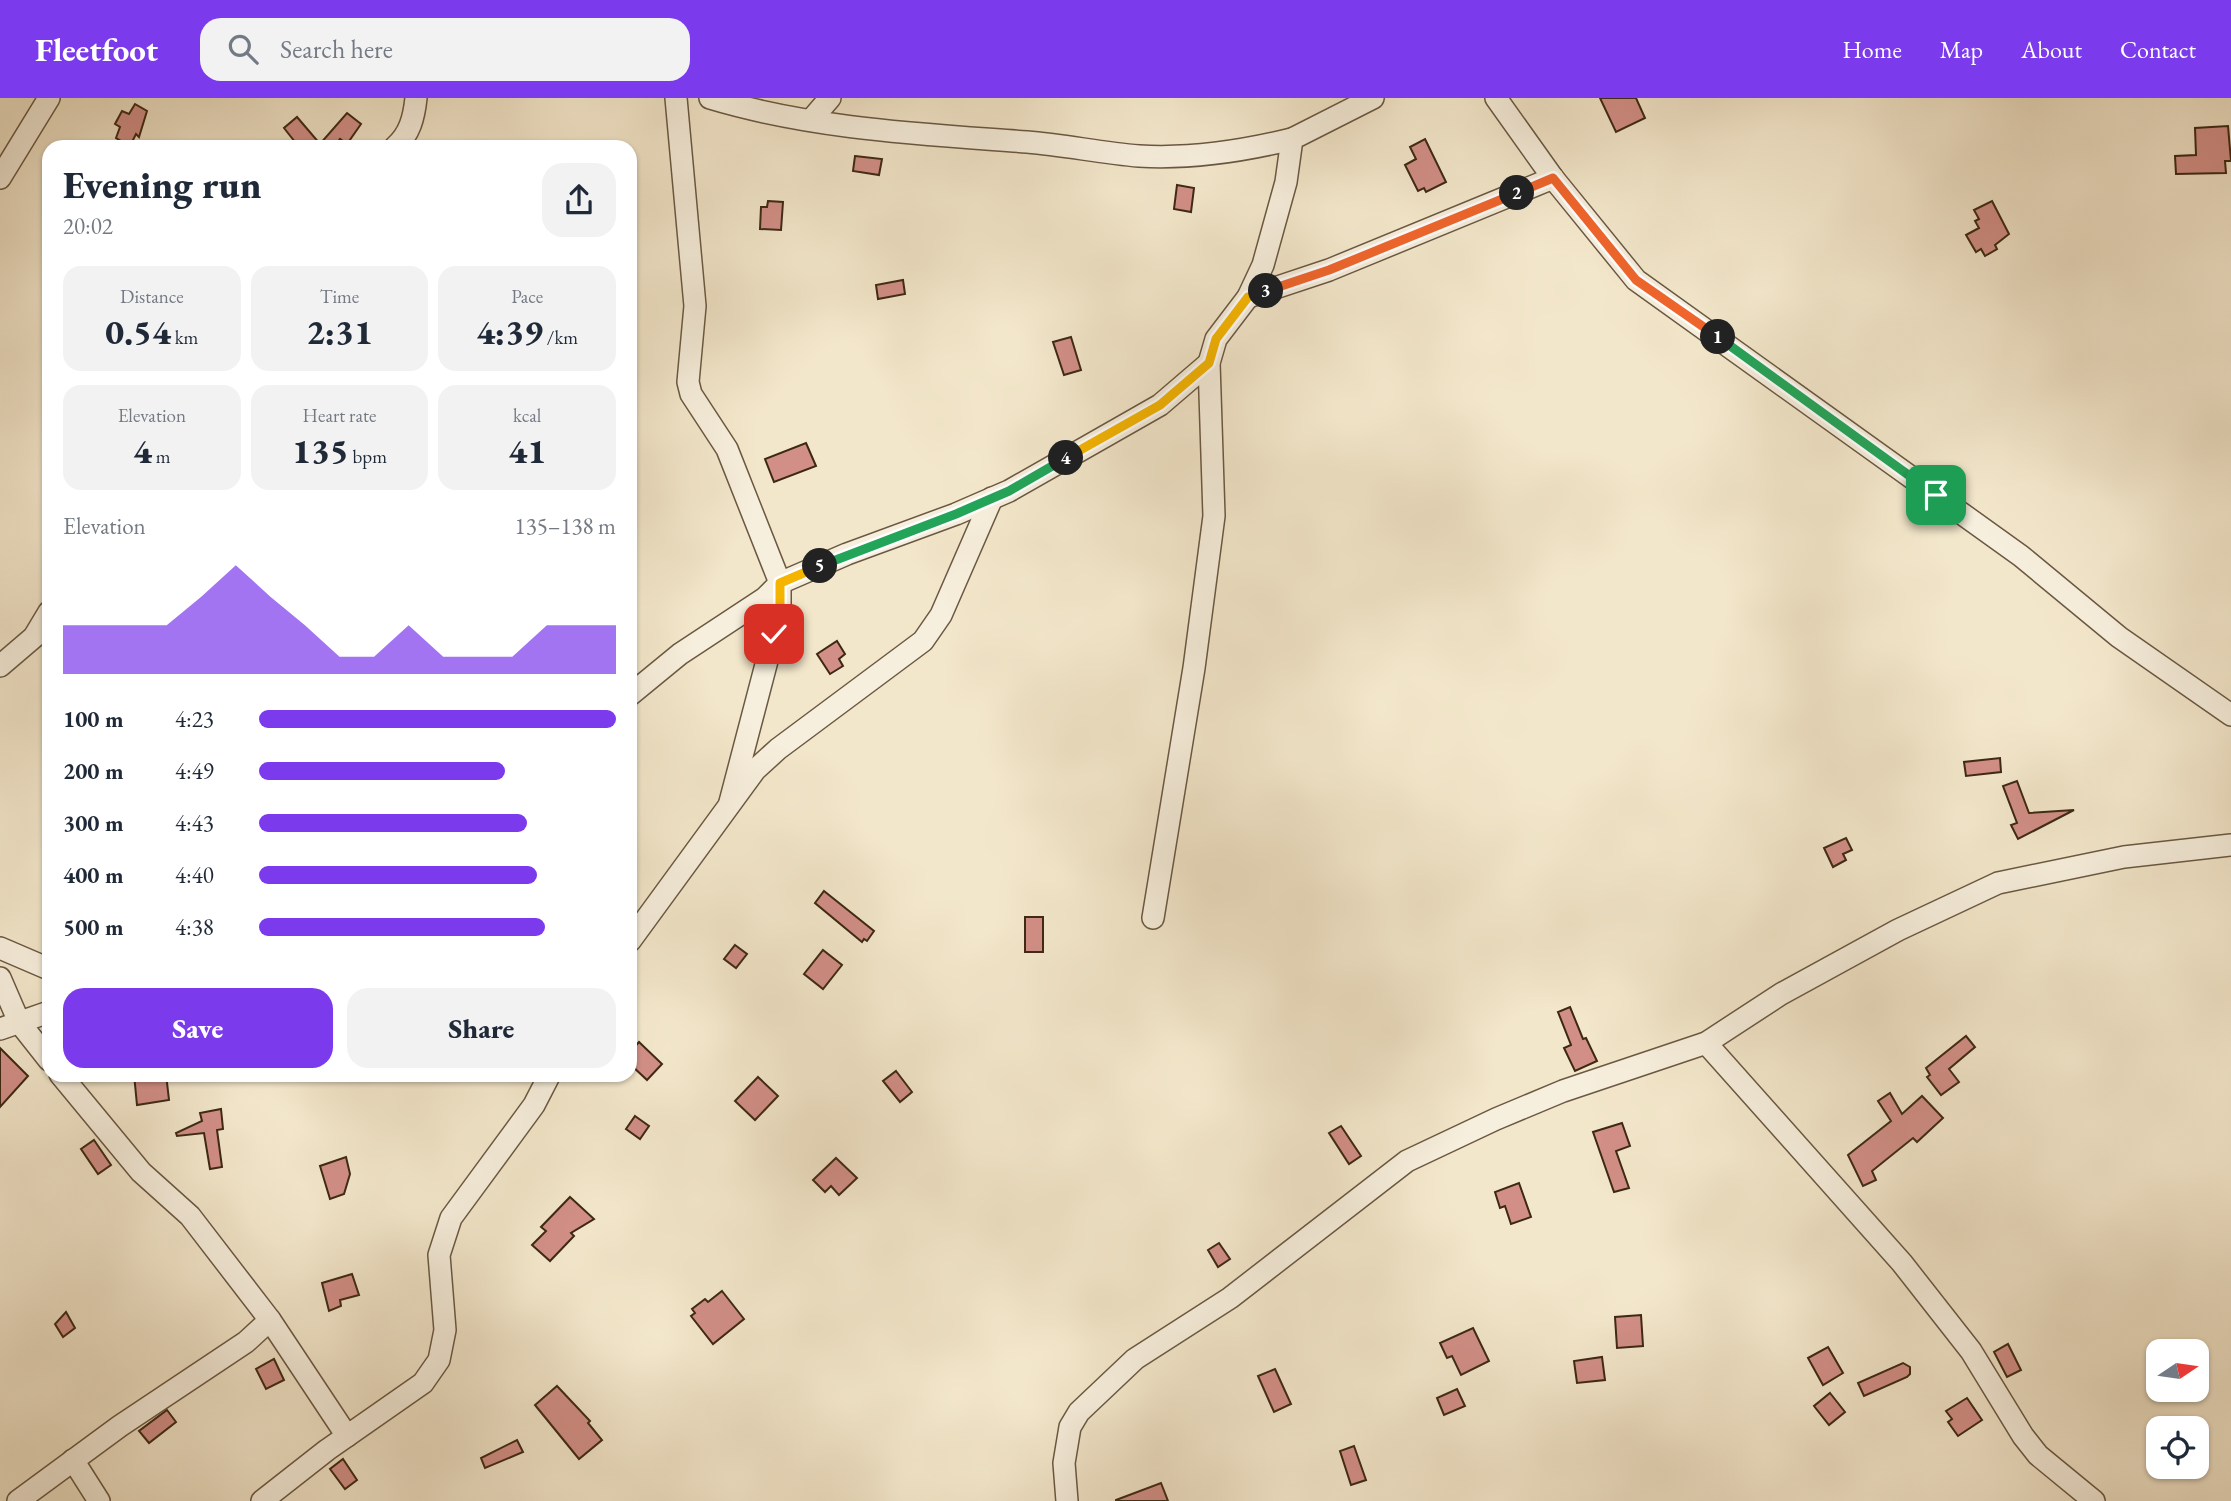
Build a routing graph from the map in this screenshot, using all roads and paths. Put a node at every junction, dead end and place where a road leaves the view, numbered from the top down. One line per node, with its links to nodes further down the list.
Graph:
1 (49, 98): 11 (street)
2 (416, 98): 10 (street)
3 (676, 98): 16 (street)
4 (710, 98): 8 (street)
5 (830, 98): 8 (street)
6 (1373, 98): 9 (street)
7 (1496, 98): 12 (street)
8 (811, 120): 9 (street)
9 (1292, 139): 13 (street)
10 (404, 140)
11 (0, 178)
12 (1553, 178): 13 (street); 20 (street)
13 (1248, 297): 14 (street)
14 (1209, 363): 15 (street); 23 (street)
15 (992, 498): 16 (street); 21 (street)
16 (780, 583): 19 (street); 21 (street)
17 (42, 624): 18 (street)
18 (0, 666)
19 (637, 689)
20 (2231, 715)
21 (730, 802): 24 (street)
22 (2231, 845): 30 (street)
23 (1153, 918)
24 (637, 931)
25 (0, 947): 26 (street)
26 (42, 966)
27 (0, 978): 29 (street)
28 (42, 1014): 29 (street)
29 (9, 1026): 31 (street)
30 (1706, 1043): 40 (street); 41 (street)
31 (42, 1054)
32 (67, 1082): 34 (street)
33 (546, 1082): 35 (street)
34 (271, 1320): 35 (street); 36 (street)
35 (347, 1436): 39 (street)
36 (73, 1460): 37 (street); 38 (street)
37 (18, 1501)
38 (99, 1501)
39 (262, 1501)
40 (1067, 1501)
41 (2094, 1501)

